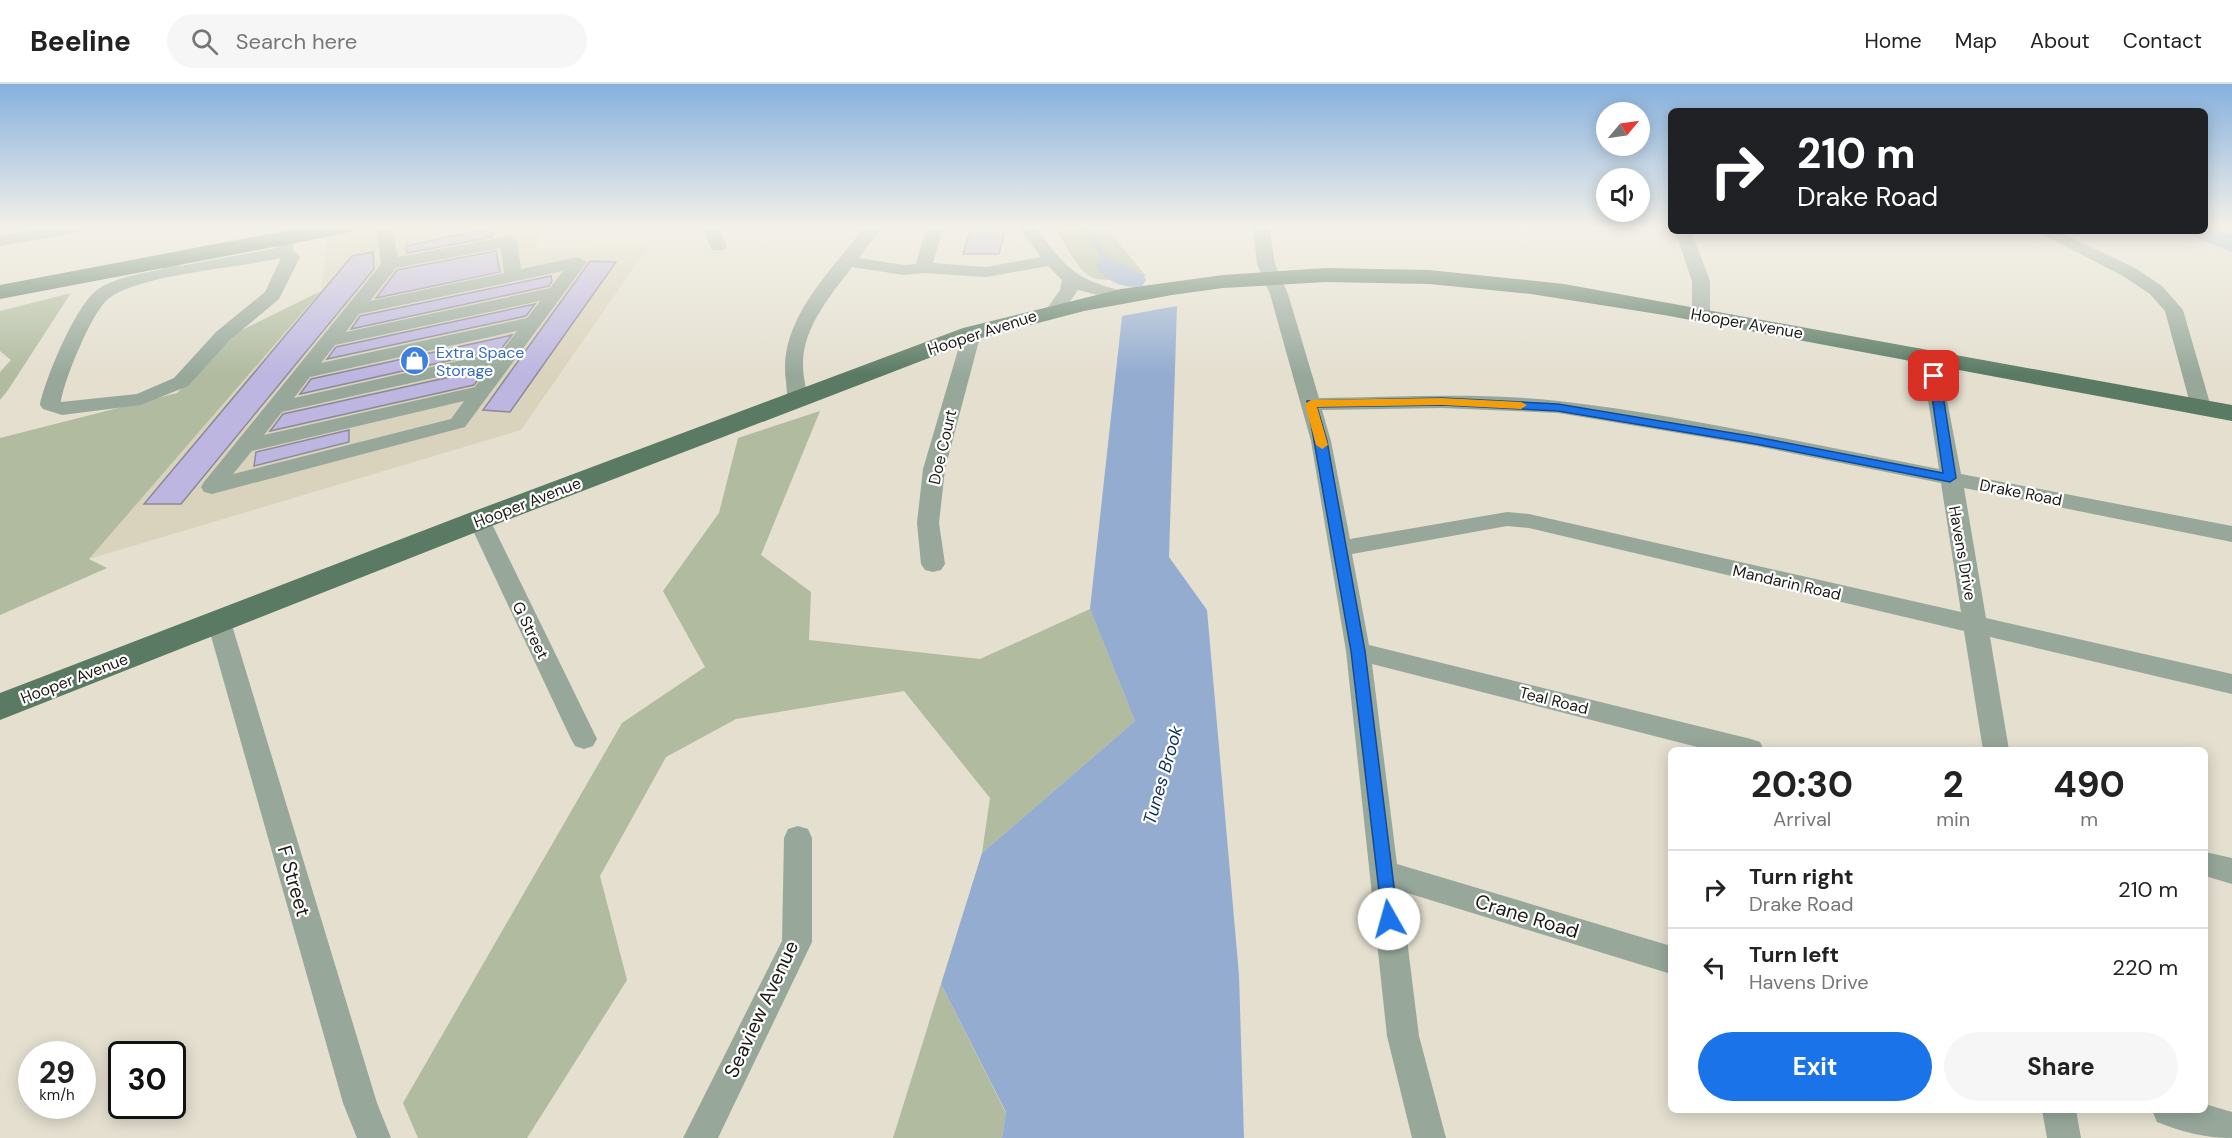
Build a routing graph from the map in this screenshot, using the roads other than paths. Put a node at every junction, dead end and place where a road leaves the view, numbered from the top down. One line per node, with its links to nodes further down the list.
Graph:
1 (104, 276): 13 (main road)
2 (146, 276): 3 (street)
3 (282, 276)
4 (380, 276): 16 (street)
5 (513, 276): 16 (street)
6 (567, 276): 14 (street)
7 (836, 276): 26 (street)
8 (1065, 276): 12 (street)
9 (1699, 276): 18 (street)
10 (2135, 276): 28 (street)
11 (1271, 279): 15 (main road, Hooper Avenue); 18 (main road, Hooper Avenue); 27 (street)
12 (1070, 282): 15 (street); 17 (street)
13 (0, 292)
14 (555, 292): 19 (street); 21 (street)
15 (1121, 296): 17 (main road, Hooper Avenue)
16 (354, 310): 21 (street)
17 (1055, 310): 20 (main road, Hooper Avenue)
18 (1701, 315): 23 (main road, Hooper Avenue)
19 (533, 322): 22 (street); 24 (street)
20 (972, 333): 26 (main road, Hooper Avenue); 38 (street, Doe Court)
21 (329, 341): 24 (street)
22 (509, 355): 25 (street); 29 (street)
23 (1931, 356): 28 (main road, Hooper Avenue); 34 (street, Havens Drive)
24 (303, 373): 29 (street)
25 (482, 391): 31 (street); 33 (street)
26 (798, 399): 35 (main road, Hooper Avenue)
27 (1311, 404): 34 (street, Drake Road); 37 (street)
28 (2201, 407): 30 (main road, Hooper Avenue)
29 (275, 408): 32 (street)
30 (2232, 414)
31 (361, 419): 32 (street); 33 (street)
32 (245, 446): 33 (street)
33 (362, 448)
34 (1950, 478): 36 (street, Drake Road); 40 (street, Havens Drive)
35 (479, 520): 39 (main road, Hooper Avenue); 44 (street, G Street)
36 (2232, 534)
37 (1341, 548): 40 (street, Mandarin Road); 41 (street)
38 (933, 564)
39 (219, 622): 43 (main road, Hooper Avenue); 55 (street, F Street)
40 (1975, 626): 42 (street, Mandarin Road); 46 (street, Havens Drive)
41 (1358, 651): 45 (street, Teal Road); 50 (street)
42 (2232, 684)
43 (0, 707)
44 (584, 739)
45 (1739, 747)
46 (1995, 747)
47 (798, 838): 56 (street, Seaview Avenue)
48 (2208, 865): 49 (street)
49 (2232, 871)
50 (1384, 873): 51 (street, Crane Road); 57 (street)
51 (1668, 959)
52 (2060, 1113): 58 (street)
53 (2179, 1113): 54 (street)
54 (2232, 1129)
55 (374, 1138)
56 (700, 1138)
57 (1429, 1138)
58 (2064, 1138)

